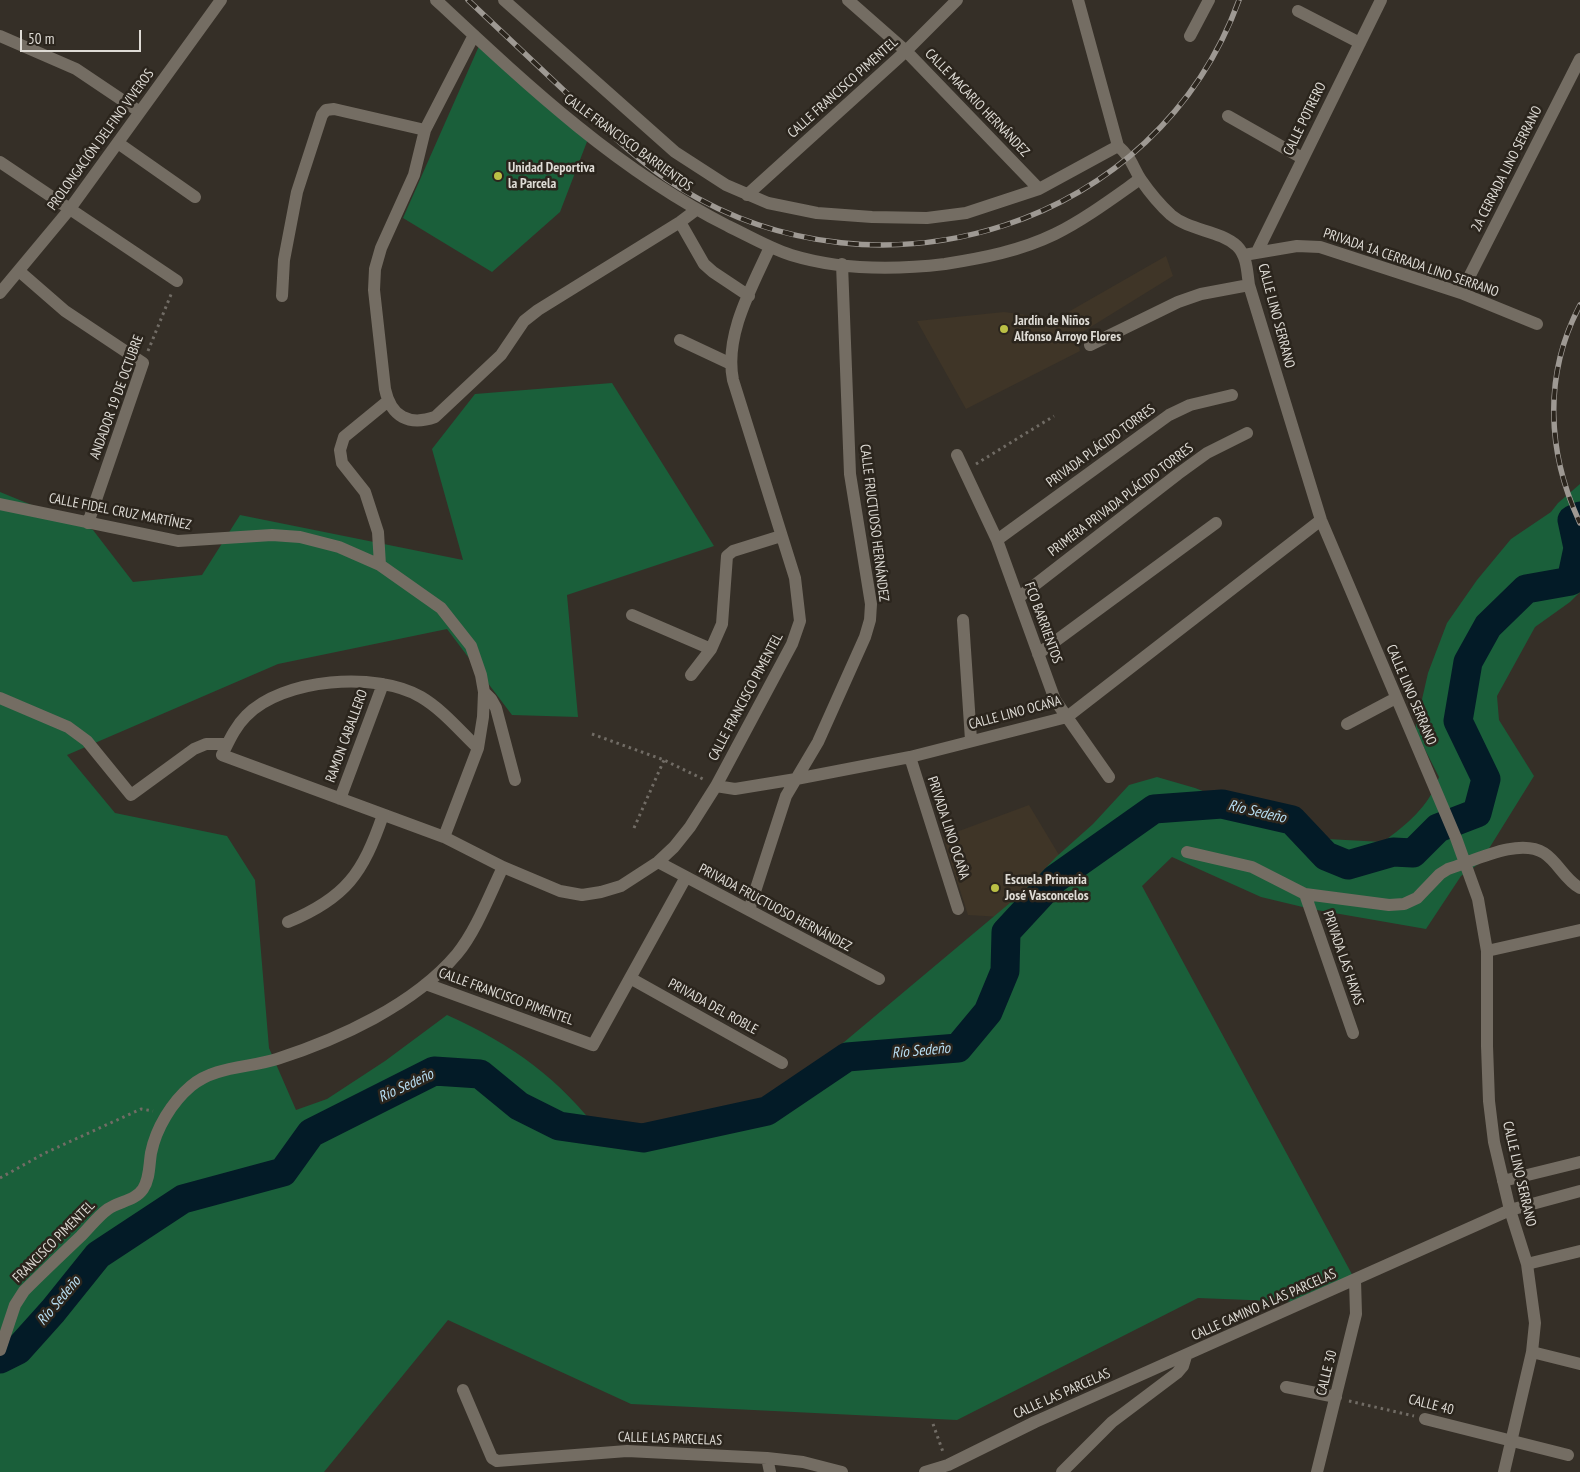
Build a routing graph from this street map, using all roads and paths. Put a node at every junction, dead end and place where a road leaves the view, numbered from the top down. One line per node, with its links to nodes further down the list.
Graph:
1 (436, 0): 10 (street, CALLE FRANCISCO BARRIENTOS)
2 (504, 0): 25 (street, CALLE FRANCISCO BARRIENTOS)
3 (848, 0): 14 (street, CALLE MACARIO HERNÁNDEZ)
4 (957, 0): 14 (street, CALLE FRANCISCO PIMENTEL)
5 (1078, 0): 20 (street, CALLE LINO SERRANO)
6 (1209, 0): 12 (street)
7 (1381, 0): 13 (street, CALLE POTRERO)
8 (216, 2): 16 (street, PROLONGACIÓN DELFINO VIVEROS)
9 (1298, 11): 13 (street)
10 (474, 35): 18 (street); 28 (street, CALLE FRANCISCO BARRIENTOS)
11 (0, 36): 16 (street)
12 (1190, 36)
13 (1360, 43): 21 (street, CALLE POTRERO)
14 (906, 52): 24 (street, CALLE MACARIO HERNÁNDEZ); 25 (street, CALLE FRANCISCO PIMENTEL)
15 (1580, 59): 38 (street, 2A CERRADA LINO SERRANO)
16 (140, 112): 19 (street, PROLONGACIÓN DELFINO VIVEROS)
17 (1228, 116): 21 (street)
18 (425, 130): 39 (street); 47 (street)
19 (118, 143): 26 (street); 27 (street, PROLONGACIÓN DELFINO VIVEROS)
20 (1118, 146): 23 (street, CALLE LINO SERRANO); 24 (street, CALLE FRANCISCO BARRIENTOS)
21 (1302, 158): 31 (street, CALLE POTRERO)
22 (0, 162): 27 (street)
23 (1140, 179): 32 (street, CALLE LINO SERRANO); 33 (street, CALLE FRANCISCO BARRIENTOS)
24 (1039, 189): 25 (street, CALLE FRANCISCO BARRIENTOS)
25 (747, 195)
26 (195, 198)
27 (69, 210): 34 (street, PROLONGACIÓN DELFINO VIVEROS); 35 (street)
28 (696, 210): 29 (street); 30 (street, CALLE FRANCISCO BARRIENTOS)
29 (680, 222): 40 (street); 47 (street)
30 (770, 247): 33 (street, CALLE FRANCISCO BARRIENTOS); 40 (street, CALLE FRANCISCO PIMENTEL)
31 (1257, 252): 32 (street, PRIVADA 1A CERRADA LINO SERRANO); 38 (street, PRIVADA 1A CERRADA LINO SERRANO)
32 (1244, 255): 36 (street, CALLE LINO SERRANO)
33 (842, 264): 78 (street, CALLE FRUCTUOSO HERNÁNDEZ)
34 (19, 270): 37 (street, PROLONGACIÓN DELFINO VIVEROS); 45 (street)
35 (177, 281): 45 (path, ANDADOR 19 DE OCTUBRE)
36 (1249, 285): 43 (street); 53 (street, CALLE LINO SERRANO)
37 (0, 293)
38 (1461, 293): 41 (street, PRIVADA 1A CERRADA LINO SERRANO)
39 (282, 296)
40 (748, 296): 44 (street, CALLE FRANCISCO PIMENTEL)
41 (1536, 324)
42 (680, 340): 44 (street)
43 (1090, 345)
44 (729, 362): 56 (street, CALLE FRANCISCO PIMENTEL)
45 (143, 363): 54 (street, ANDADOR 19 DE OCTUBRE)
46 (1232, 395): 57 (street, PRIVADA PLÁCIDO TORRES)
47 (388, 401): 58 (street)
48 (1054, 416): 51 (path)
49 (1247, 433): 59 (street, PRIMERA PRIVADA PLÁCIDO TORRES)
50 (957, 454): 51 (street, FCO BARRIENTOS)
51 (964, 471): 57 (street, FCO BARRIENTOS)
52 (0, 504): 54 (street, CALLE FIDEL CRUZ MARTÍNEZ)
53 (1321, 520): 68 (street, CALLE LINO SERRANO); 69 (street, CALLE LINO OCAÑA)
54 (88, 523): 58 (street, CALLE FIDEL CRUZ MARTÍNEZ)
55 (1216, 523): 63 (street)
56 (782, 536): 62 (street); 80 (street, CALLE FRANCISCO PIMENTEL)
57 (997, 540): 59 (street, FCO BARRIENTOS)
58 (380, 565): 66 (street)
59 (1018, 598): 63 (street, FCO BARRIENTOS)
60 (632, 615): 62 (street)
61 (963, 620): 72 (street)
62 (710, 649): 64 (street)
63 (1038, 654): 69 (street, FCO BARRIENTOS)
64 (691, 676)
65 (383, 684): 73 (street); 74 (street); 81 (street, RAMON CABALLERO)
66 (484, 692): 74 (street); 79 (street)
67 (0, 698): 73 (street)
68 (1396, 698): 70 (street); 87 (street, CALLE LINO SERRANO)
69 (1068, 717): 72 (street, CALLE LINO OCAÑA); 77 (street, FCO BARRIENTOS)
70 (1347, 724)
71 (592, 734): 76 (path)
72 (971, 740): 75 (street, CALLE LINO OCAÑA)
73 (227, 744): 81 (street, CALLE FRANCISCO PIMENTEL)
74 (478, 748): 84 (street)
75 (910, 756): 78 (street, CALLE LINO OCAÑA); 92 (street, PRIVADA LINO OCAÑA)
76 (664, 760): 80 (path); 83 (path)
77 (1109, 777)
78 (796, 779): 80 (street, CALLE LINO OCAÑA); 93 (street, CALLE FRUCTUOSO HERNÁNDEZ)
79 (515, 780)
80 (716, 786): 86 (street, CALLE FRANCISCO PIMENTEL)
81 (340, 799): 82 (street, CALLE FRANCISCO PIMENTEL)
82 (383, 815): 84 (street, CALLE FRANCISCO PIMENTEL); 94 (street)
83 (634, 828)
84 (444, 836): 88 (street, CALLE FRANCISCO PIMENTEL)
85 (1187, 852): 91 (street, PRIVADA LAS HAYAS)
86 (658, 862): 88 (street, CALLE FRANCISCO PIMENTEL); 89 (street, PRIVADA FRUCTUOSO HERNÁNDEZ)
87 (1465, 864): 90 (street, PRIVADA LAS HAYAS); 91 (street, PRIVADA LAS HAYAS); 96 (street, CALLE LINO SERRANO)
88 (503, 867): 99 (street, FRANCISCO PIMENTEL)
89 (686, 878): 93 (street, PRIVADA FRUCTUOSO HERNÁNDEZ); 97 (street, CALLE FRANCISCO PIMENTEL)
90 (1580, 888)
91 (1304, 894): 100 (street, PRIVADA LAS HAYAS)
92 (958, 909)
93 (749, 910): 98 (street, PRIVADA FRUCTUOSO HERNÁNDEZ)
94 (288, 922)
95 (1580, 930): 96 (street)
96 (1487, 951): 105 (street, CALLE LINO SERRANO)
97 (630, 978): 99 (street, CALLE FRANCISCO PIMENTEL); 101 (street, PRIVADA DEL ROBLE)
98 (879, 979)
99 (426, 984): 102 (street, FRANCISCO PIMENTEL)
100 (1354, 1033)
101 (782, 1063)
102 (167, 1114): 104 (path); 111 (street, FRANCISCO PIMENTEL)
103 (1580, 1162): 105 (street)
104 (0, 1178)
105 (1502, 1181): 107 (street, CALLE LINO SERRANO)
106 (1580, 1191): 107 (street, CALLE CAMINO A LAS PARCELAS)
107 (1510, 1210): 109 (street, CALLE LINO SERRANO); 110 (street, CALLE CAMINO A LAS PARCELAS)
108 (1580, 1251): 109 (street)
109 (1527, 1264): 112 (street, CALLE LINO SERRANO)
110 (1356, 1280): 113 (street, CALLE CAMINO A LAS PARCELAS); 117 (street, CALLE 30)
111 (0, 1350)
112 (1532, 1352): 114 (street); 120 (street, CALLE LINO SERRANO)
113 (1186, 1356): 123 (street, CALLE LAS PARCELAS); 127 (street, CALLE CAMINO A LAS PARCELAS)
114 (1580, 1364)
115 (1286, 1387): 117 (street)
116 (462, 1390): 122 (street, CALLE LAS PARCELAS)
117 (1336, 1397): 118 (path, CALLE 40); 128 (street, CALLE 30)
118 (1425, 1419): 120 (street, CALLE 40)
119 (933, 1424): 123 (path)
120 (1511, 1441): 121 (street, CALLE 40); 129 (street, CALLE LINO SERRANO)
121 (1568, 1455)
122 (767, 1458): 124 (street); 125 (street, CALLE LAS PARCELAS)
123 (949, 1469): 126 (street, CALLE LAS PARCELAS)
124 (770, 1472)
125 (842, 1472)
126 (925, 1472)
127 (1062, 1472)
128 (1317, 1472)
129 (1504, 1472)

